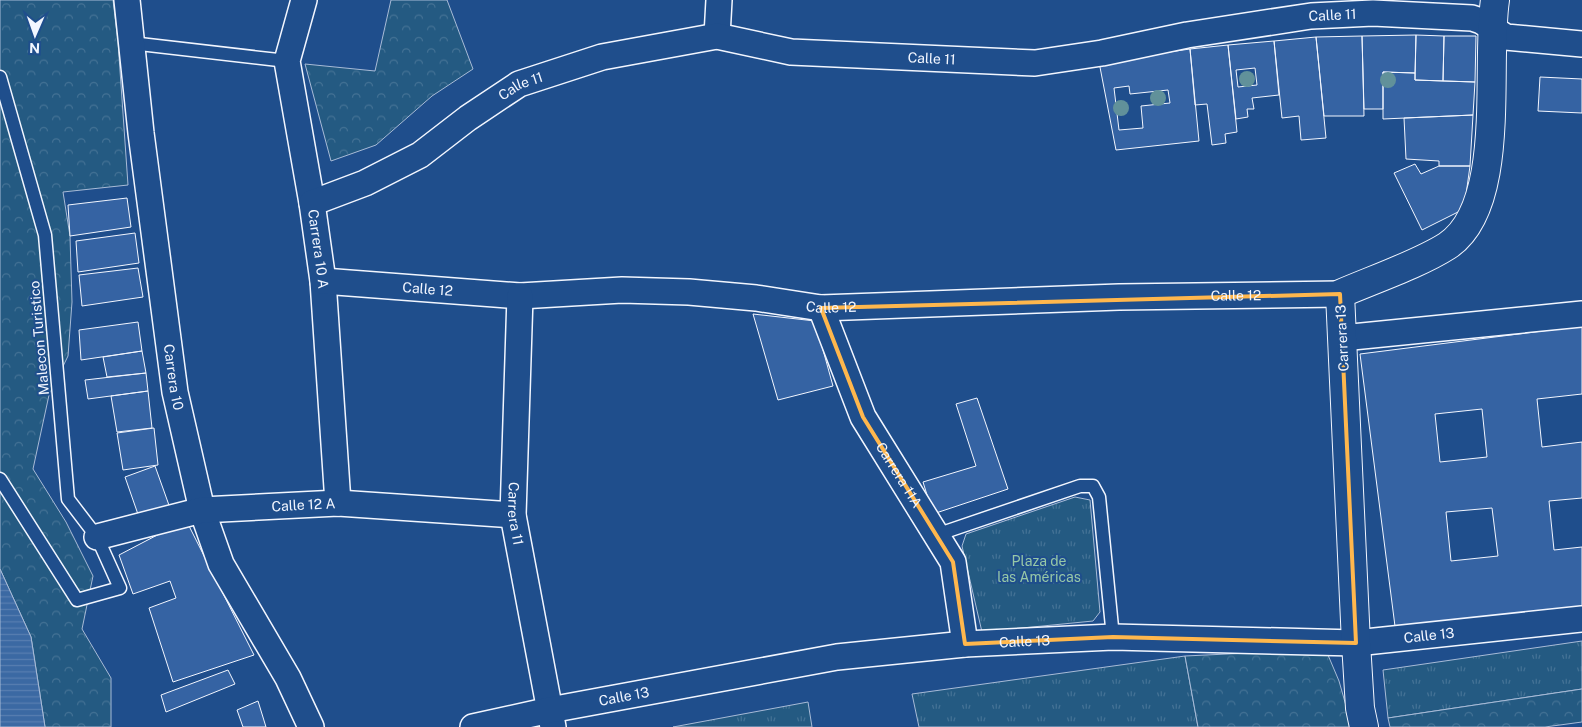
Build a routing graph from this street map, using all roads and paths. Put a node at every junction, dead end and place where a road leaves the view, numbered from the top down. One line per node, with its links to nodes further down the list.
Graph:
1 (127, 0): 8 (street, Carrera 10)
2 (304, 0): 10 (street, Carrera 10 A)
3 (719, 0): 7 (street)
4 (1495, 0): 6 (street, Carrera 13)
5 (1373, 7): 6 (street, Calle 11); 7 (street, Calle 11)
6 (1491, 26): 9 (street, Calle 11); 14 (street, Carrera 13)
7 (717, 36): 12 (street, Calle 11)
8 (131, 43): 10 (lane); 21 (street, Carrera 10)
9 (1582, 44)
10 (287, 61): 12 (street, Carrera 10 A)
11 (0, 77): 24 (lane, Malecon Turistico)
12 (312, 203): 13 (street, Carrera 10 A)
13 (323, 280): 15 (street, Calle 12); 20 (street, Carrera 10 A)
14 (1340, 294): 16 (street, Calle 12); 18 (street, Carrera 13)
15 (520, 296): 16 (street, Calle 12); 22 (street, Carrera 11)
16 (821, 308): 23 (street, Carrera 11A)
17 (1582, 314): 18 (street)
18 (1342, 338): 27 (street, Carrera 13)
19 (0, 479): 24 (lane, Malecon Turistico)
20 (338, 503): 21 (street, Calle 12 A); 22 (street, Calle 12 A)
21 (202, 510): 24 (street, Calle 12 A); 31 (street, Carrera 10)
22 (513, 515): 30 (street, Carrera 11)
23 (936, 535): 26 (lane); 28 (street, Carrera 11A)
24 (97, 537)
25 (1582, 619): 27 (street, Calle 13)
26 (1113, 637): 27 (street, Calle 13); 28 (street, Calle 13)
27 (1356, 643): 29 (street, Carrera 13)
28 (965, 644): 30 (street, Calle 13)
29 (1362, 718)
30 (551, 719): 32 (street, Calle 13)
31 (311, 727)
32 (473, 727)

